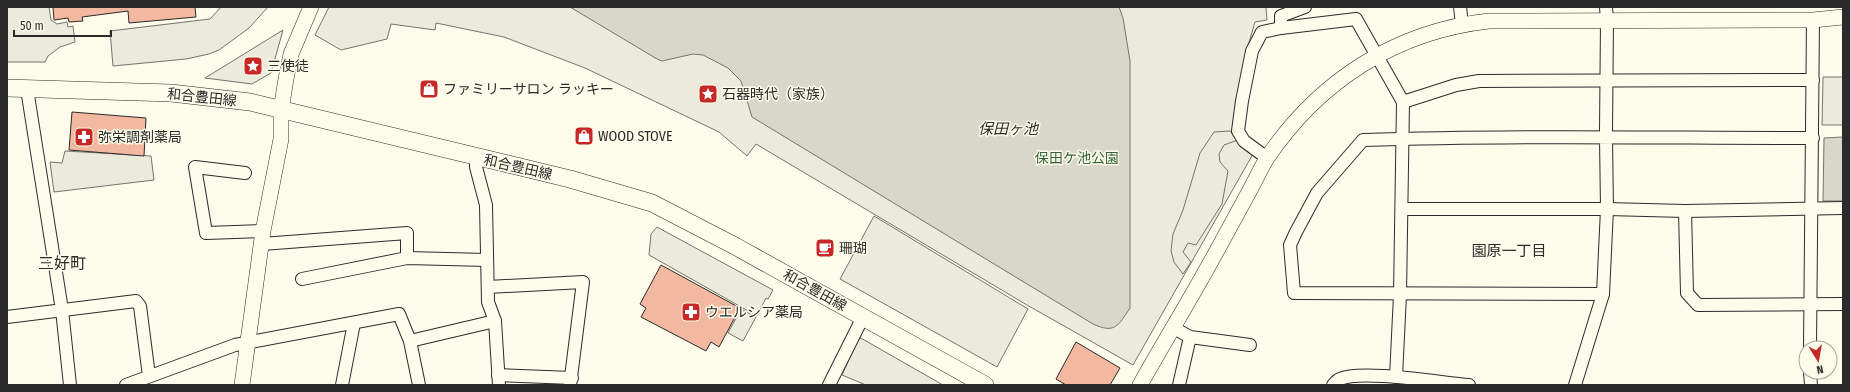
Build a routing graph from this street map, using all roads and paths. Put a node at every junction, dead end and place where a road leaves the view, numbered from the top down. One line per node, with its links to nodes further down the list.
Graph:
1 (311, 7): 15 (street)
2 (1305, 7): 8 (street)
3 (1460, 7): 7 (street)
4 (1606, 14): 6 (street); 7 (street); 10 (street)
5 (1843, 17): 6 (street)
6 (1813, 20): 11 (street)
7 (1462, 24): 9 (street)
8 (1281, 28): 9 (street); 20 (street)
9 (1377, 55): 14 (street); 20 (street)
10 (1606, 80): 11 (street); 14 (street); 16 (street)
11 (1813, 80): 17 (street)
12 (7, 88): 13 (main road, 和合豊田線)
13 (28, 88): 15 (main road, 和合豊田線); 36 (street)
14 (1403, 102): 18 (street)
15 (281, 110): 19 (main road, 和合豊田線); 27 (street)
16 (1606, 138): 17 (street); 18 (street); 25 (street)
17 (1813, 138): 22 (street)
18 (1402, 139): 24 (street); 33 (street)
19 (476, 157): 29 (street); 38 (main road, 和合豊田線)
20 (1267, 158): 41 (street)
21 (245, 173): 27 (street)
22 (1811, 208): 23 (street); 26 (street); 35 (street)
23 (1843, 208)
24 (1402, 209): 25 (street); 33 (street)
25 (1607, 209): 26 (street); 32 (street)
26 (1685, 211): 35 (street)
27 (262, 237): 28 (street); 45 (street)
28 (407, 258): 29 (street); 30 (street)
29 (487, 260): 31 (street)
30 (302, 279)
31 (488, 287): 39 (street); 50 (street)
32 (1603, 294): 33 (street); 62 (street)
33 (1400, 295): 48 (street)
34 (1843, 304): 35 (street)
35 (1810, 305): 43 (street)
36 (62, 310): 37 (street); 47 (street); 52 (street)
37 (7, 317)
38 (863, 317): 56 (street); 57 (main road, 和合豊田線)
39 (495, 321): 44 (street); 49 (street)
40 (354, 323): 44 (street); 45 (street); 54 (street)
41 (1174, 328): 42 (street); 58 (street)
42 (1190, 337): 46 (street); 59 (street)
43 (1810, 340)
44 (410, 341): 55 (street)
45 (248, 342): 47 (street); 53 (street)
46 (1250, 345)
47 (149, 376): 51 (street)
48 (1396, 377): 60 (street); 61 (street)
49 (499, 380): 50 (street)
50 (571, 381)
51 (131, 384)
52 (70, 385)
53 (242, 385)
54 (342, 385)
55 (419, 385)
56 (829, 385)
57 (986, 385)
58 (1140, 385)
59 (1179, 385)
60 (1333, 385)
61 (1469, 385)
62 (1575, 385)

